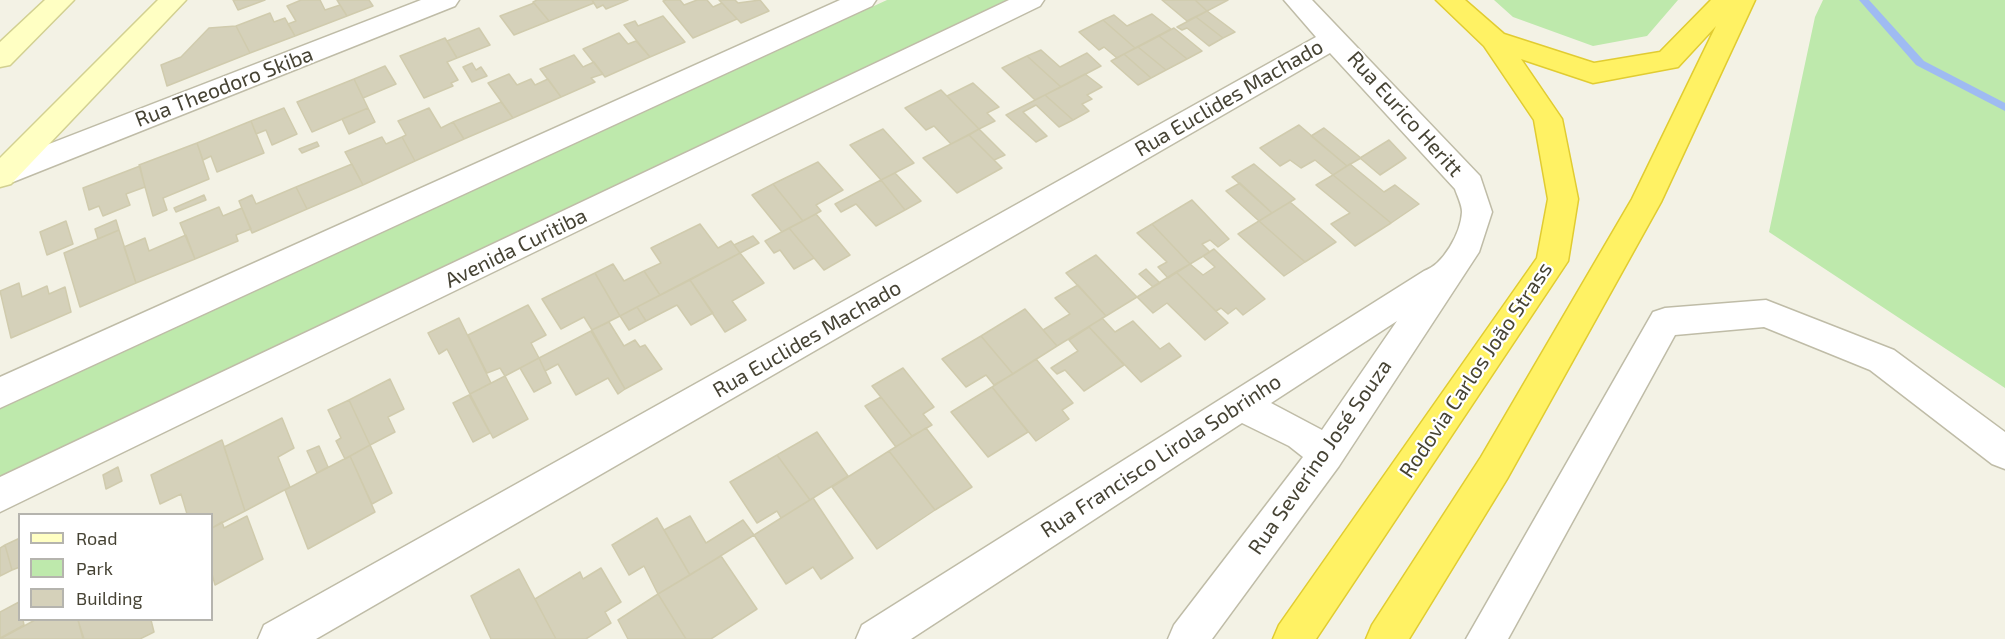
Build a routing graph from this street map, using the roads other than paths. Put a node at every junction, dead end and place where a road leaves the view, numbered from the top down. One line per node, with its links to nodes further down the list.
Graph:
1 (61, 0): 12 (street)
2 (172, 0): 13 (street)
3 (446, 0): 13 (street, Rua Theodoro Skiba)
4 (863, 0): 15 (street)
5 (1031, 0): 19 (street, Avenida Curitiba)
6 (1297, 0): 10 (street, Rua Eurico Heritt)
7 (1449, 0): 11 (highway, Rodovia Carlos João Strass)
8 (1726, 0): 11 (highway)
9 (1742, 0): 24 (highway)
10 (1335, 38): 14 (street, Rua Eurico Heritt); 20 (street, Rua Euclides Machado)
11 (1494, 40): 23 (highway, Rodovia Carlos João Strass)
12 (0, 58)
13 (1, 175)
14 (1447, 273): 16 (street, Rua Francisco Lirola Sobrinho); 18 (street, Rua Severino José Souza)
15 (0, 393)
16 (1240, 405): 18 (street); 21 (street, Rua Francisco Lirola Sobrinho)
17 (2005, 453): 25 (street)
18 (1326, 455): 22 (street, Rua Severino José Souza)
19 (0, 495)
20 (278, 639)
21 (876, 639)
22 (1188, 639)
23 (1293, 639)
24 (1386, 639)
25 (1486, 639)

